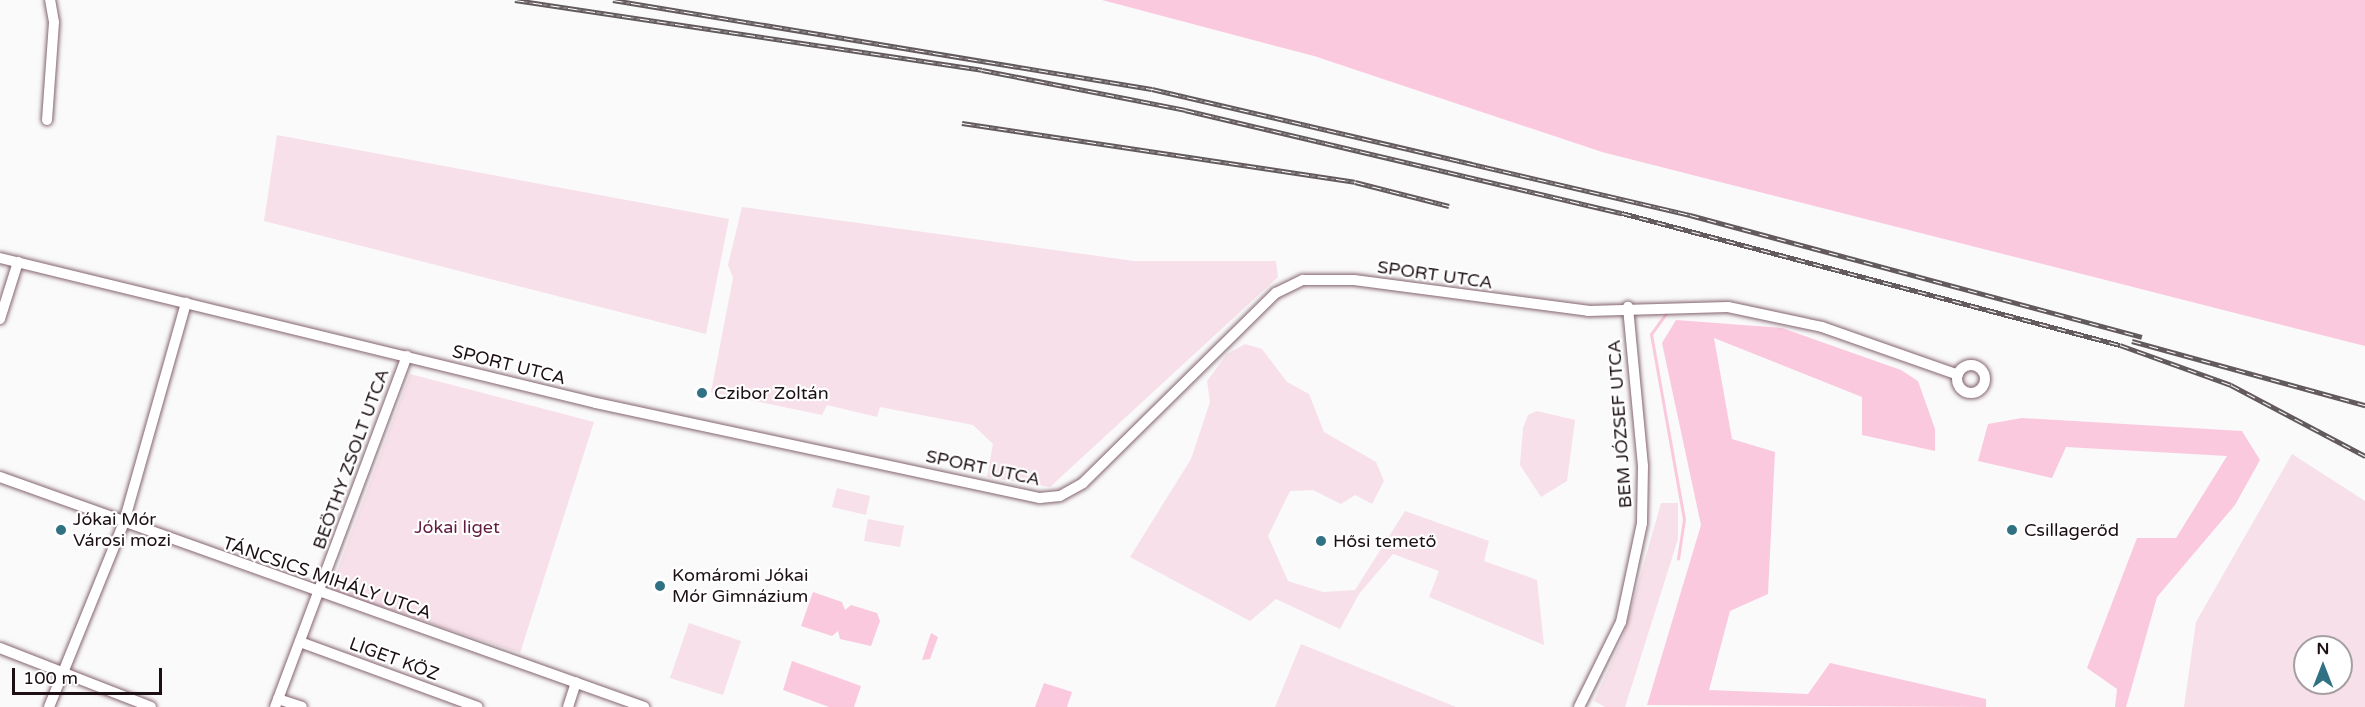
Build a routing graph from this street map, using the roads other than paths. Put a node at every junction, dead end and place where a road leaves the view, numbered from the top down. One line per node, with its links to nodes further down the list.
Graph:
1 (50, 0): 2 (street)
2 (47, 120)
3 (0, 258): 4 (street, SPORT UTCA)
4 (18, 262): 5 (street, SPORT UTCA); 7 (street)
5 (186, 303): 8 (street, SPORT UTCA); 11 (street)
6 (1628, 307): 8 (street, SPORT UTCA); 9 (street, SPORT UTCA); 24 (street, BEM JÓZSEF UTCA)
7 (0, 319)
8 (407, 356): 12 (street, BEÖTHY ZSOLT UTCA)
9 (1958, 375)
10 (0, 477): 11 (street, TÁNCSICS MIHÁLY UTCA)
11 (124, 522): 12 (street, TÁNCSICS MIHÁLY UTCA); 15 (street)
12 (318, 594): 13 (street, BEÖTHY ZSOLT UTCA); 16 (street, TÁNCSICS MIHÁLY UTCA)
13 (300, 642): 17 (street, BEÖTHY ZSOLT UTCA); 21 (street, LIGET KÖZ)
14 (0, 648): 15 (street)
15 (63, 672): 18 (street); 19 (street)
16 (576, 682): 22 (street); 23 (street, TÁNCSICS MIHÁLY UTCA)
17 (277, 703): 20 (street)
18 (49, 707)
19 (152, 707)
20 (302, 707)
21 (478, 707)
22 (568, 707)
23 (644, 707)
24 (1579, 707)

